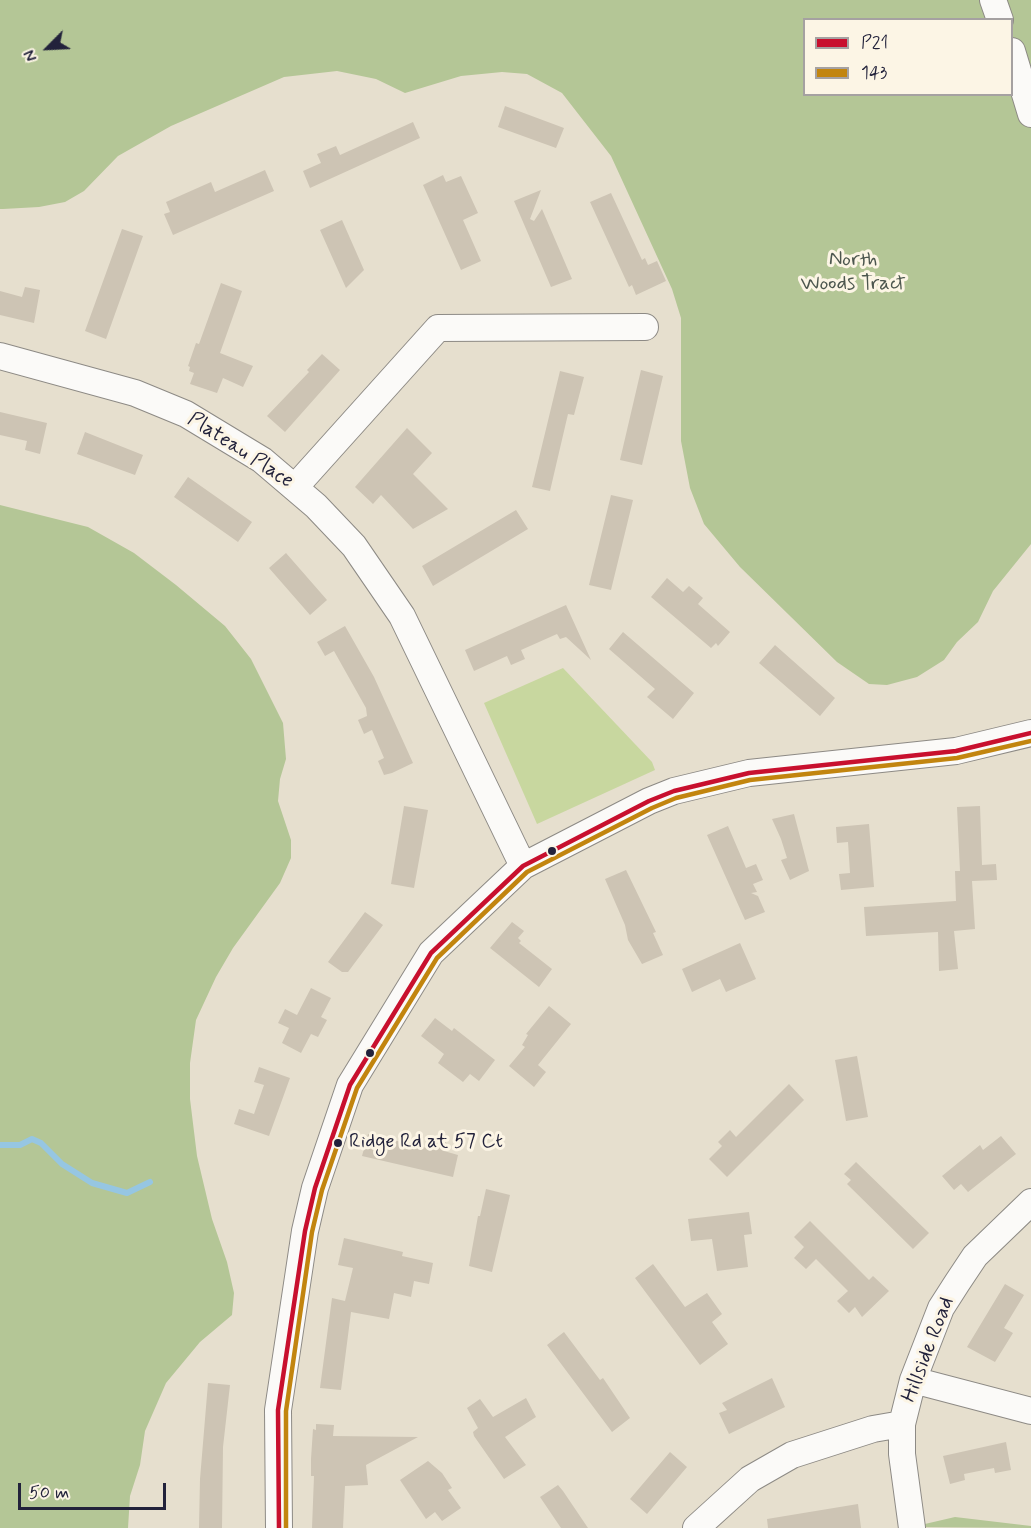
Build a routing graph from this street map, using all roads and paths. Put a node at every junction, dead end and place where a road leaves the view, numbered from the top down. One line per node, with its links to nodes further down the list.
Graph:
1 (993, 0): 2 (street)
2 (999, 18)
3 (1013, 57): 4 (street)
4 (1031, 114)
5 (645, 327): 7 (street)
6 (0, 356): 7 (street, Plateau Place)
7 (296, 486): 9 (street, Plateau Place)
8 (1031, 733): 9 (street)
9 (523, 866): 14 (street)
10 (1031, 1202): 11 (street, Hillside Road)
11 (913, 1380): 12 (street); 13 (street, Hillside Road)
12 (1031, 1411)
13 (902, 1424): 15 (street); 16 (street, Hillside Road)
14 (279, 1528)
15 (696, 1528)
16 (912, 1528)

